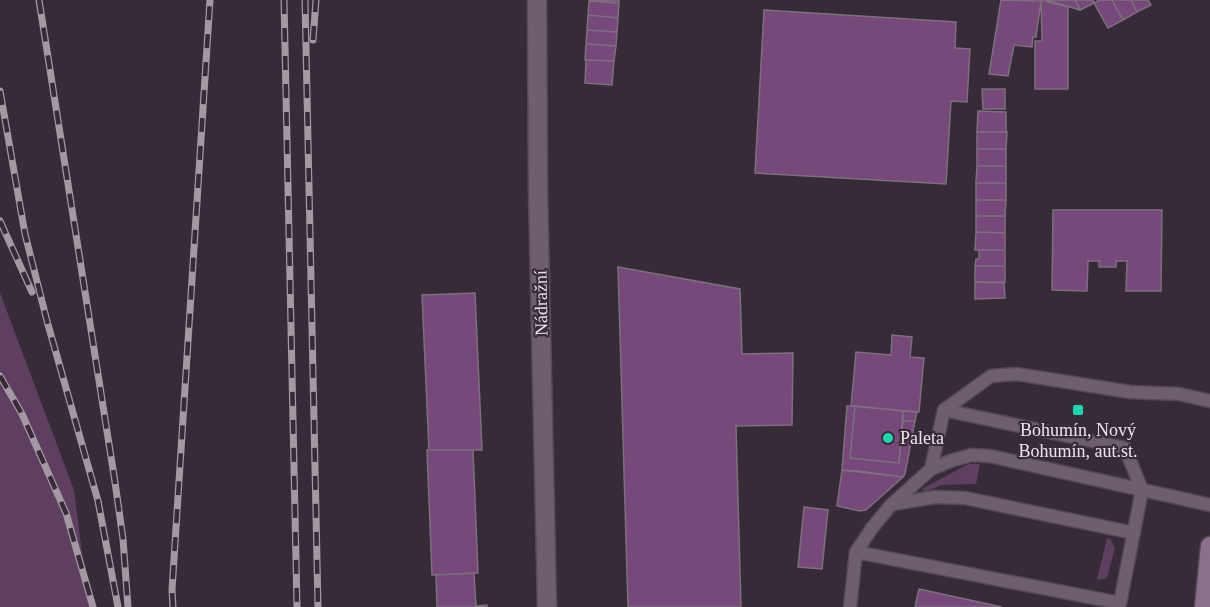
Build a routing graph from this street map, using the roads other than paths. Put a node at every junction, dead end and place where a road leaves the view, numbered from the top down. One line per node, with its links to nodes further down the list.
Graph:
1 (537, 0): 11 (street, Nádražní)
2 (1210, 401): 3 (lane)
3 (944, 410): 4 (lane); 5 (lane)
4 (931, 469): 5 (lane); 6 (lane)
5 (1142, 490): 7 (lane); 8 (lane)
6 (891, 505): 8 (lane); 10 (lane)
7 (1210, 505)
8 (1134, 533): 10 (lane)
9 (1210, 546): 13 (street)
10 (856, 552): 12 (lane)
11 (547, 607)
12 (850, 607)
13 (1204, 607)

